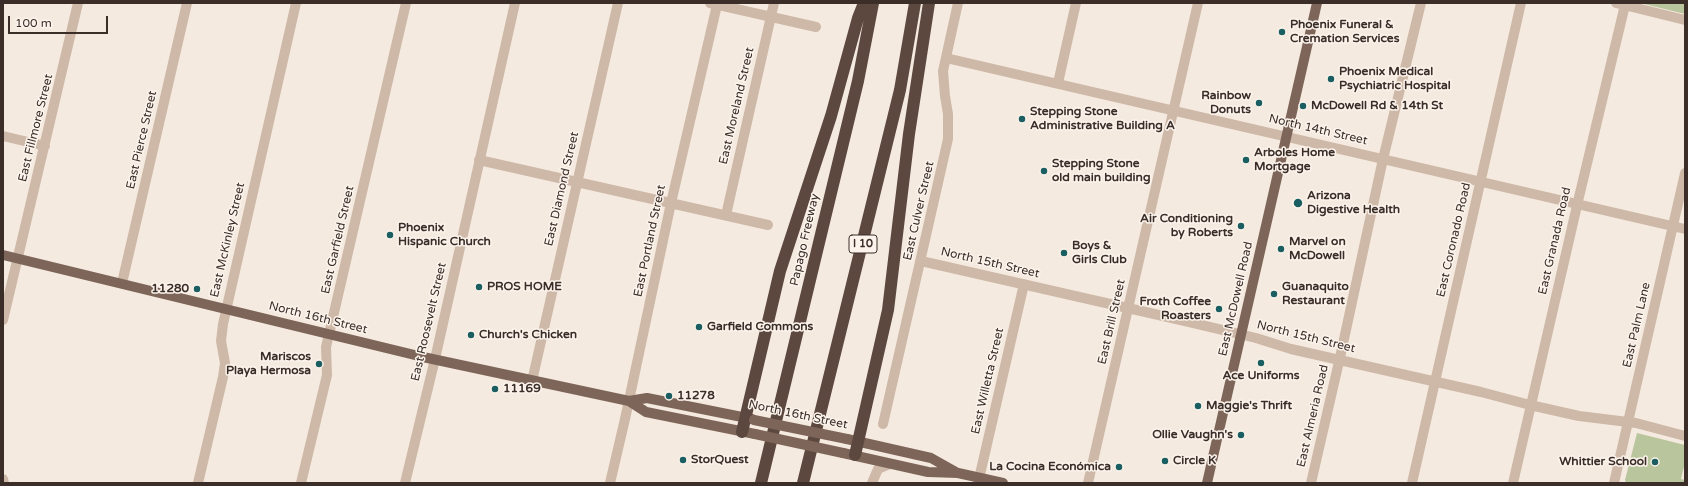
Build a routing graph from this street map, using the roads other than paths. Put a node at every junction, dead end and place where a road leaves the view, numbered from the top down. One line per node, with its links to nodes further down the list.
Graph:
1 (78, 3): 28 (street, East Fillmore Street)
2 (187, 3): 43 (street, East Pierce Street)
3 (296, 3): 46 (street, East McKinley Street)
4 (406, 3): 48 (street, East Garfield Street)
5 (515, 3): 30 (street, East Roosevelt Street)
6 (618, 3): 32 (street, East Diamond Street)
7 (774, 3): 20 (street, East Moreland Street)
8 (864, 3): 56 (highway)
9 (873, 3): 66 (highway, Papago Freeway)
10 (915, 3): 74 (highway, I 10)
11 (929, 3): 61 (highway)
12 (958, 3): 23 (street, East Culver Street)
13 (1076, 3): 24 (street)
14 (1198, 3): 25 (street, East Brill Street)
15 (1317, 3): 27 (main road, East McDowell Road)
16 (1421, 3): 29 (street, East Almeria Road)
17 (1521, 3): 33 (street, East Coronado Road)
18 (713, 4): 20 (street); 34 (street, East Portland Street)
19 (1620, 4): 21 (street); 35 (street, East Granada Road)
20 (770, 17): 22 (street); 36 (street, East Moreland Street)
21 (1685, 20)
22 (816, 27)
23 (946, 58): 24 (street, North 14th Street); 42 (street, East Culver Street)
24 (1058, 83): 25 (street, North 14th Street)
25 (1173, 110): 27 (street, North 14th Street); 45 (street, East Brill Street)
26 (3, 136): 28 (street)
27 (1286, 136): 29 (street, North 14th Street); 49 (main road, East McDowell Road)
28 (45, 146): 41 (street, East Fillmore Street)
29 (1383, 159): 33 (street, North 14th Street); 51 (street, East Almeria Road)
30 (480, 160): 32 (street); 50 (street, East Roosevelt Street)
31 (1685, 173): 38 (street, East Palm Lane)
32 (577, 182): 34 (street); 52 (street, East Diamond Street)
33 (1480, 182): 35 (street, North 14th Street); 53 (street, East Coronado Road)
34 (671, 203): 36 (street); 54 (street, East Portland Street)
35 (1577, 204): 38 (street, North 14th Street); 55 (street, East Granada Road)
36 (726, 216): 37 (street)
37 (768, 225)
38 (1673, 226): 39 (street, North 14th Street); 57 (street, East Palm Lane)
39 (1685, 229)
40 (3, 255): 41 (main road, North 16th Street)
41 (17, 259): 43 (main road, North 16th Street); 47 (street, East Fillmore Street)
42 (921, 261): 44 (street, North 15th Street); 58 (street, East Culver Street)
43 (122, 283): 46 (main road, North 16th Street)
44 (1024, 284): 45 (street, North 15th Street); 68 (street, East Willetta Street)
45 (1128, 308): 49 (street, North 15th Street); 76 (street, East Brill Street)
46 (226, 309): 48 (main road, North 16th Street); 70 (street, East McKinley Street)
47 (3, 320)
48 (330, 334): 50 (main road, North 16th Street); 71 (street, East Garfield Street)
49 (1241, 334): 51 (street, North 15th Street); 77 (main road, East McDowell Road)
50 (435, 359): 52 (main road, North 16th Street); 72 (street, East Roosevelt Street)
51 (1340, 360): 53 (street, North 15th Street); 78 (street, East Almeria Road)
52 (532, 381): 54 (main road, North 16th Street)
53 (1435, 382): 55 (street, North 15th Street); 79 (street, East Coronado Road)
54 (629, 402): 56 (main road, North 16th Street); 59 (main road, North 16th Street); 73 (street, East Portland Street)
55 (1530, 405): 57 (street, North 15th Street); 80 (street, East Granada Road)
56 (749, 419): 59 (highway); 61 (main road, North 16th Street, bridge)
57 (1628, 422): 60 (street, North 15th Street); 81 (street, East Palm Lane)
58 (883, 424)
59 (742, 432): 62 (main road, North 16th Street, bridge)
60 (1685, 436)
61 (859, 442): 62 (highway); 64 (main road, North 16th Street)
62 (855, 455): 63 (main road, North 16th Street)
63 (890, 464): 64 (main road, North 16th Street); 67 (street)
64 (958, 473): 68 (main road, North 16th Street)
65 (3, 479): 69 (street)
66 (763, 479)
67 (873, 480)
68 (979, 480): 75 (main road, North 16th Street)
69 (4, 483)
70 (198, 483)
71 (302, 483)
72 (405, 483)
73 (610, 483)
74 (803, 483)
75 (1003, 483)
76 (1088, 483)
77 (1207, 483)
78 (1310, 483)
79 (1412, 483)
80 (1513, 483)
81 (1614, 483)

